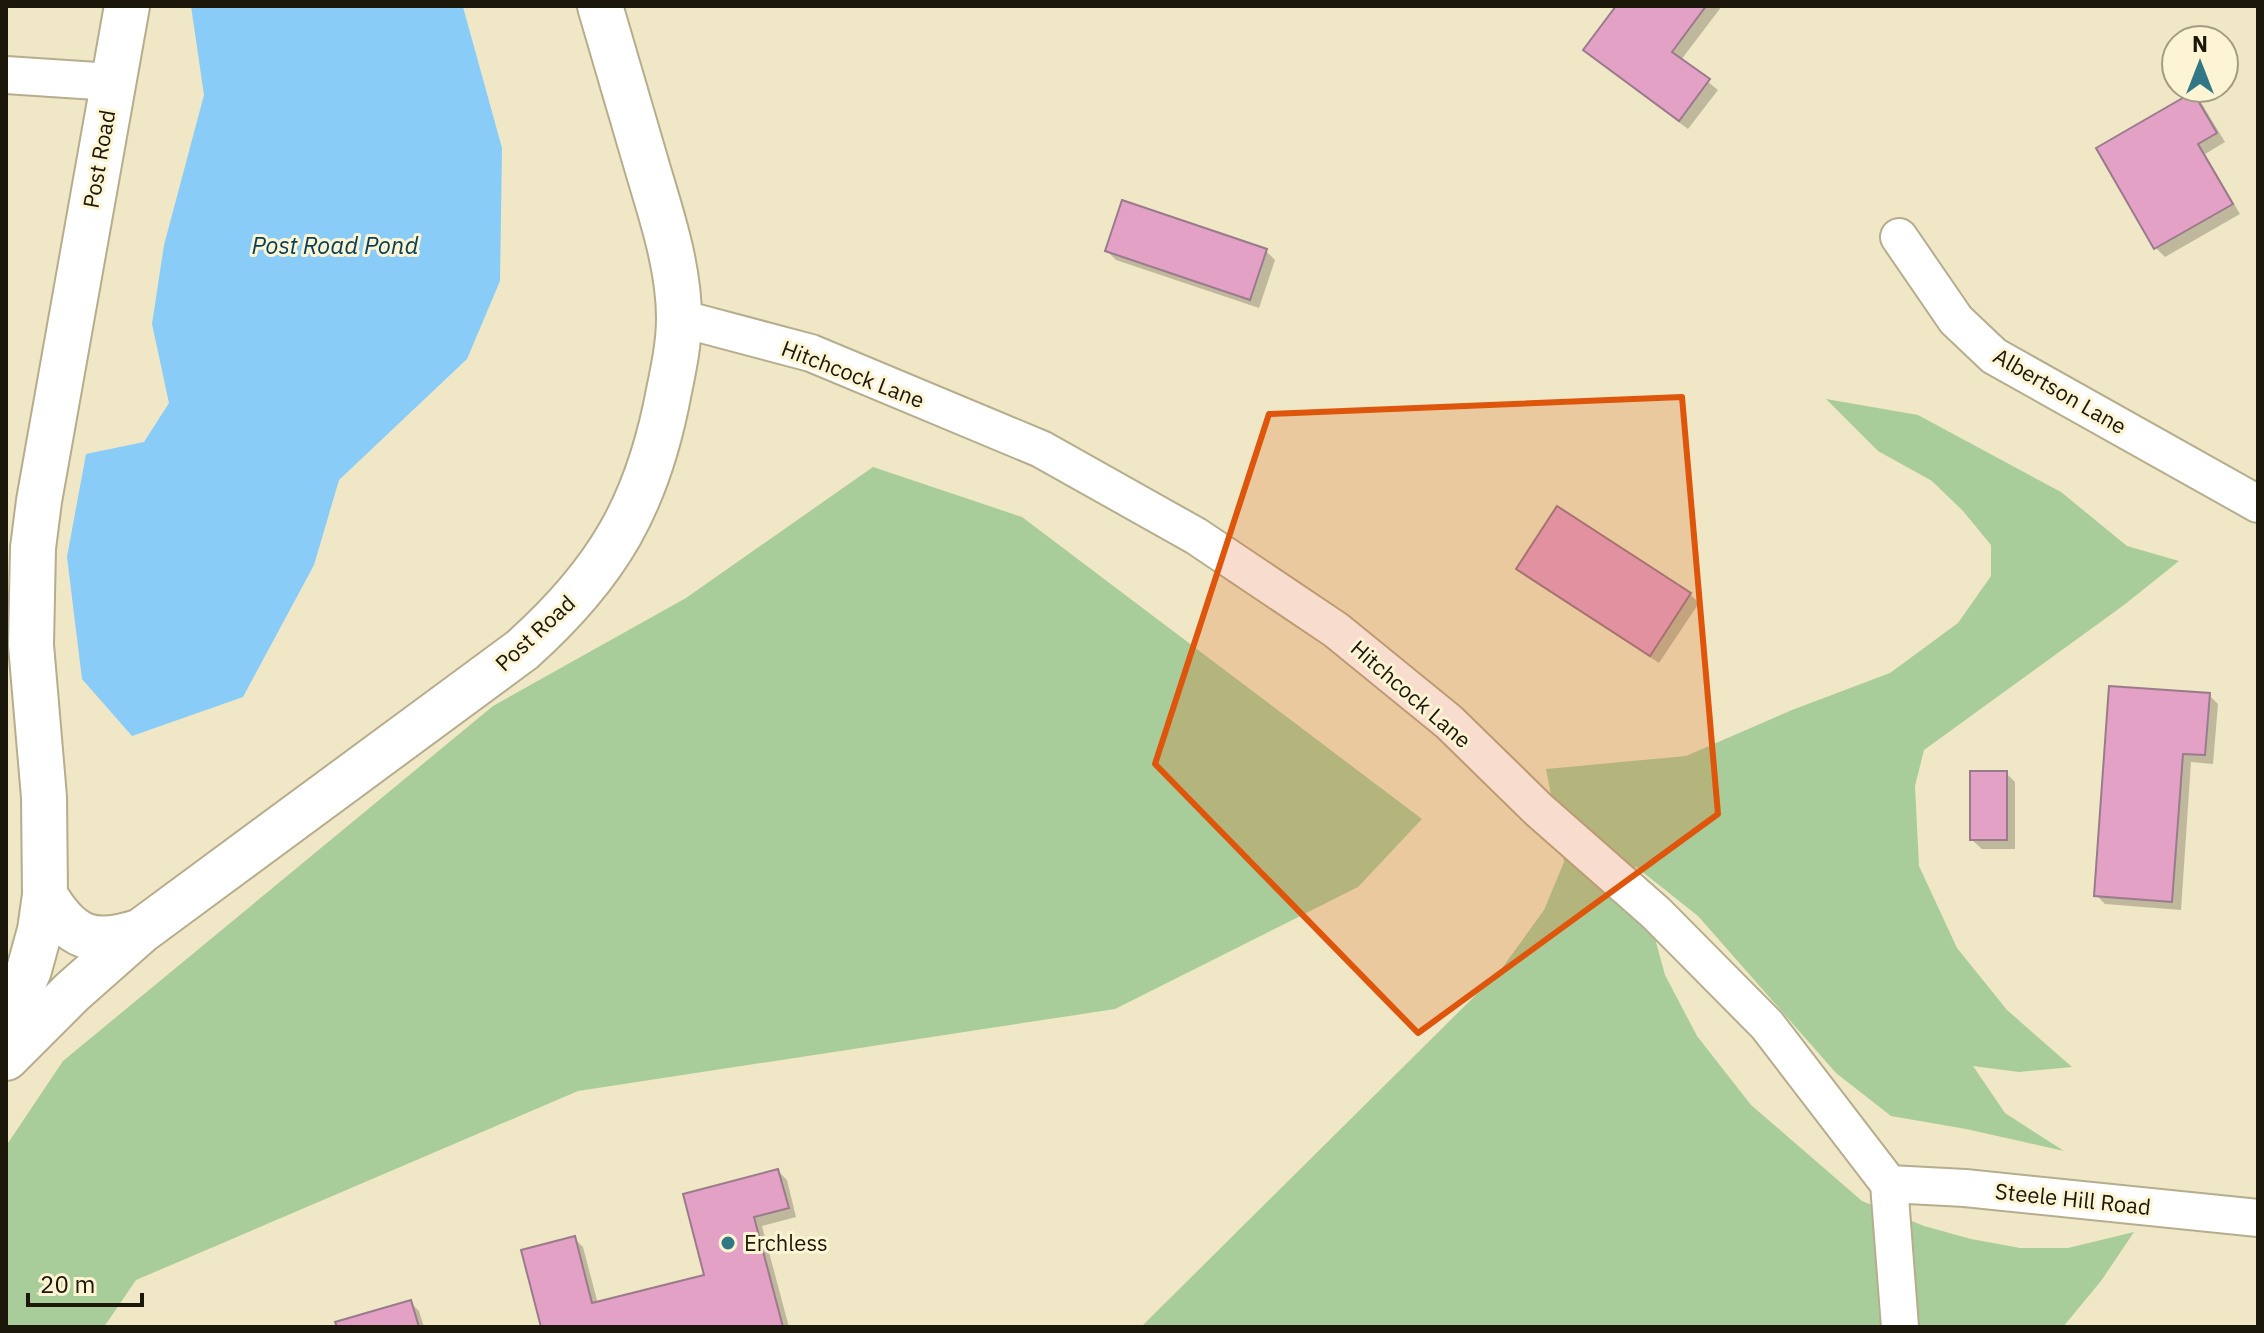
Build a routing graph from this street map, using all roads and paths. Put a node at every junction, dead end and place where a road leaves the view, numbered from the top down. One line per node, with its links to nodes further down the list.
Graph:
1 (127, 6): 4 (main road, Post Road)
2 (600, 6): 6 (main road, Post Road)
3 (6, 75): 4 (street)
4 (112, 82): 8 (main road, Post Road)
5 (1899, 237): 7 (street, Albertson Lane)
6 (679, 318): 9 (main road, Post Road); 12 (street, Hitchcock Lane)
7 (2258, 504)
8 (45, 895): 9 (main road); 10 (main road, Post Road)
9 (141, 931): 11 (main road, Post Road)
10 (6, 1022)
11 (6, 1058)
12 (1889, 1184): 13 (street, Steele Hill Road); 14 (street)
13 (2258, 1218)
14 (1900, 1327)

